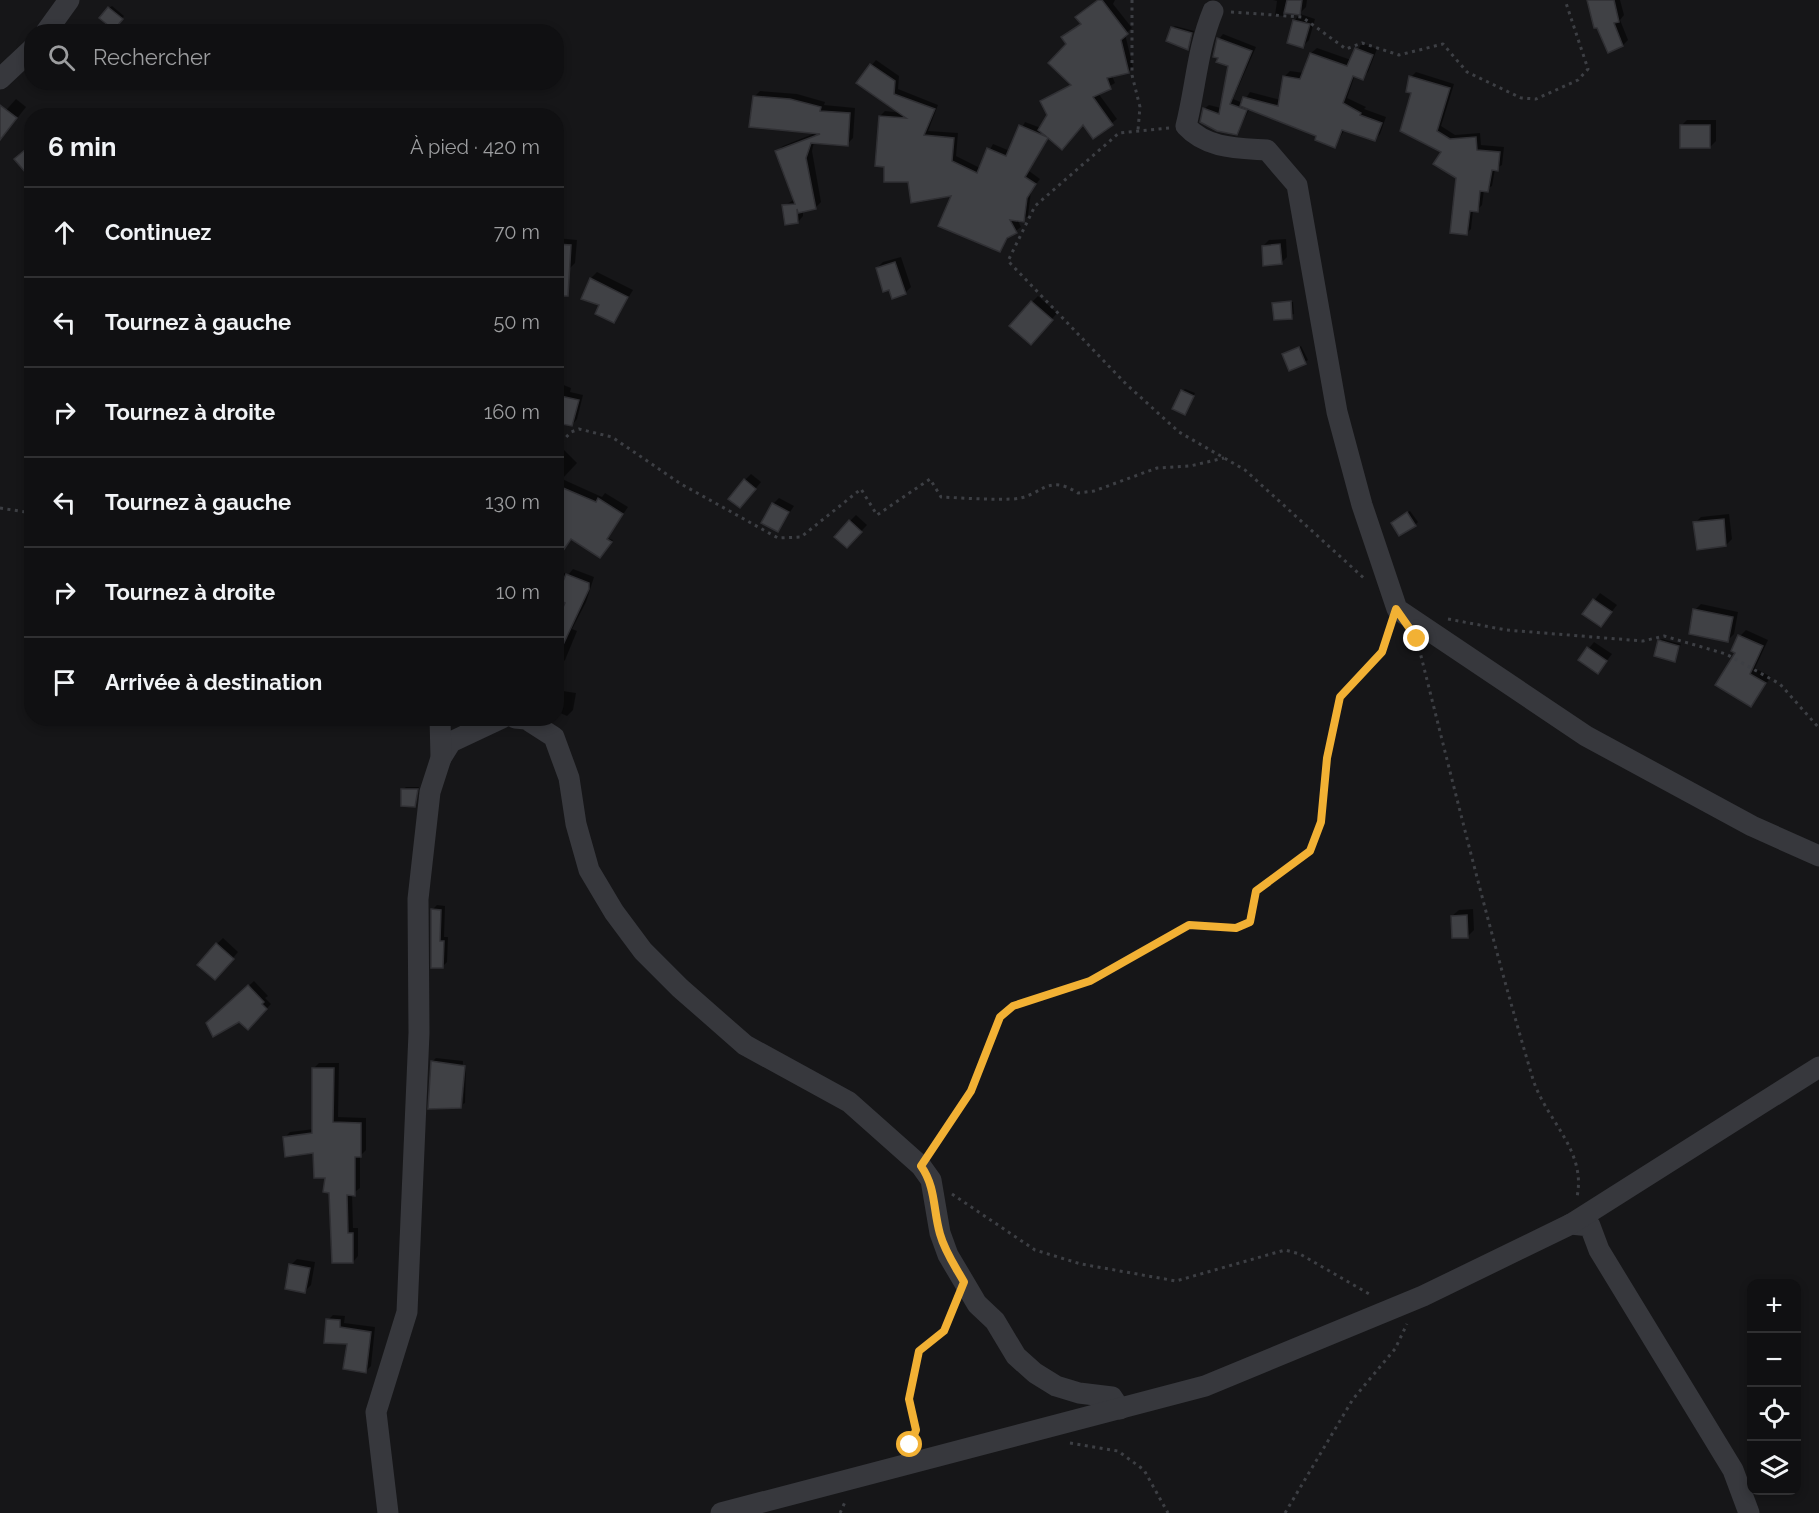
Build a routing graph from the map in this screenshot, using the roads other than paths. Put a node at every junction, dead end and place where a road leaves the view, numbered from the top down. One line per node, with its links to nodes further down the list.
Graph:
1 (69, 0): 3 (street)
2 (1214, 11): 10 (street)
3 (52, 24)
4 (24, 56): 5 (street)
5 (0, 79)
6 (440, 726): 9 (street)
7 (485, 726): 9 (street)
8 (538, 726): 13 (street)
9 (441, 758): 14 (street)
10 (1819, 856)
11 (1819, 1067): 12 (street)
12 (1571, 1224): 13 (street); 16 (street)
13 (1120, 1409): 15 (street)
14 (388, 1513)
15 (721, 1513)
16 (1749, 1513)

